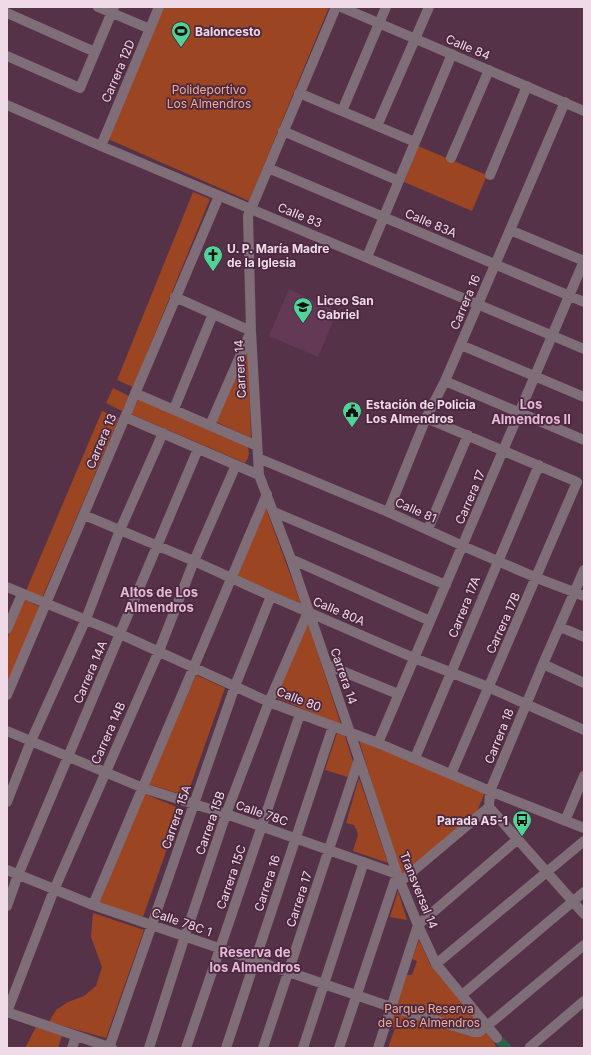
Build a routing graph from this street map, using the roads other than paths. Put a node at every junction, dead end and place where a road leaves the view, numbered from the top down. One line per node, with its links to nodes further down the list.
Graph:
1 (98, 7): 7 (street)
2 (159, 7): 10 (street, Carrera 12D)
3 (336, 7): 17 (street, Carrera 14)
4 (342, 7): 9 (street, Calle 84)
5 (386, 7): 9 (street)
6 (428, 7): 11 (street)
7 (113, 10): 10 (street); 12 (street)
8 (7, 13): 12 (street)
9 (379, 24): 11 (street, Calle 84); 21 (street)
10 (150, 29): 25 (street, Carrera 12D)
11 (415, 38): 13 (street, Calle 84); 22 (street)
12 (95, 52): 14 (street)
13 (452, 54): 15 (street, Calle 84); 24 (street)
14 (7, 56)
15 (489, 70): 16 (street, Calle 84); 26 (street)
16 (527, 86): 18 (street, Calle 84); 28 (street)
17 (299, 93): 21 (street); 23 (street, Carrera 14)
18 (565, 102): 20 (street, Calle 84); 33 (street, Carrera 16)
19 (7, 105): 25 (street, Calle 83)
20 (584, 110)
21 (342, 111): 22 (street)
22 (378, 126): 24 (street)
23 (284, 131): 27 (street, Carrera 14); 29 (street)
24 (415, 142): 29 (street)
25 (101, 146): 30 (street, Calle 83)
26 (451, 158)
27 (268, 168): 31 (street, Carrera 14); 32 (street, Calle 83A)
28 (490, 175)
29 (399, 181): 32 (street)
30 (219, 196): 31 (street, Calle 83); 38 (street, Carrera 13)
31 (250, 209): 34 (street, Calle 83); 42 (street, Carrera 14)
32 (384, 217): 34 (street); 36 (street, Calle 83A)
33 (510, 230): 35 (street); 36 (street, Carrera 16)
34 (367, 257): 40 (street, Calle 83)
35 (584, 261): 37 (street, Carrera 17)
36 (495, 265): 37 (street, Calle 83A); 40 (street, Carrera 16)
37 (569, 296): 39 (street, Calle 83A); 43 (street, Carrera 17)
38 (175, 298): 41 (street); 48 (street, Carrera 13)
39 (584, 302)
40 (478, 304): 43 (street, Calle 83); 44 (street, Carrera 16)
41 (213, 314): 42 (street); 50 (street)
42 (251, 330): 54 (street); 58 (street, Carrera 14)
43 (552, 335): 45 (street, Calle 83); 46 (street, Carrera 17)
44 (461, 345): 46 (street); 47 (street, Carrera 16)
45 (584, 349)
46 (535, 376): 49 (street); 51 (street, Carrera 17)
47 (445, 381): 51 (street); 53 (street, Carrera 16)
48 (135, 393): 50 (street); 52 (street, Carrera 13)
49 (584, 397)
50 (174, 409): 54 (street)
51 (520, 412): 57 (street); 60 (street, Carrera 17)
52 (126, 417): 55 (street); 68 (street, Carrera 13)
53 (426, 418): 56 (street); 67 (street, Carrera 16)
54 (210, 425): 58 (street)
55 (163, 433): 59 (street); 70 (street)
56 (468, 435): 60 (street); 69 (street)
57 (584, 440)
58 (257, 446): 61 (street, Carrera 14)
59 (198, 449): 62 (street); 71 (street, Carrera 14A)
60 (504, 450): 63 (street); 72 (street, Carrera 17)
61 (258, 458): 64 (street, Carrera 14); 67 (street, Calle 81)
62 (236, 465): 64 (street); 75 (street, Carrera 14B)
63 (539, 465): 74 (street, Carrera 17A); 78 (street, Carrera 17B)
64 (259, 475): 65 (street, Carrera 14)
65 (267, 494): 66 (street, Carrera 14); 77 (street)
66 (274, 512): 73 (street, Carrera 14); 80 (street)
67 (388, 512): 69 (street, Calle 81)
68 (84, 515): 70 (street, Calle 80A); 85 (street, Carrera 13)
69 (428, 529): 72 (street, Calle 81)
70 (120, 530): 71 (street, Calle 80A); 87 (street)
71 (158, 545): 75 (street, Calle 80A); 91 (street, Carrera 14A)
72 (463, 546): 74 (street, Calle 81); 80 (street, Carrera 17)
73 (291, 559): 86 (street, Carrera 14); 88 (street)
74 (498, 560): 78 (street, Calle 81); 98 (street, Carrera 17A)
75 (194, 561): 77 (street, Calle 80A); 93 (street, Carrera 14B)
76 (584, 570): 79 (street, Carrera 18)
77 (231, 578): 84 (street, Calle 80A); 97 (street)
78 (537, 578): 83 (street, Calle 81); 101 (street, Carrera 17B)
79 (582, 582): 83 (street, Carrera 18)
80 (446, 585): 88 (street, Carrera 17)
81 (7, 587): 82 (street, Calle 80)
82 (22, 594): 85 (street, Calle 80); 90 (street)
83 (579, 594): 89 (street, Carrera 18)
84 (271, 596): 86 (street, Calle 80A); 100 (street, Carrera 15A)
85 (45, 603): 87 (street, Calle 80); 103 (street, Carrera 13)
86 (308, 612): 94 (street, Calle 80A); 96 (street, Carrera 14); 104 (street, Carrera 15B)
87 (86, 619): 91 (street, Calle 80); 111 (street)
88 (430, 621): 94 (street, Carrera 17)
89 (560, 627): 92 (street); 95 (street, Carrera 18)
90 (7, 629)
91 (120, 634): 93 (street, Calle 80); 113 (street, Carrera 14A)
92 (584, 637)
93 (159, 651): 97 (street, Calle 80); 116 (street, Carrera 14B)
94 (414, 658): 98 (street, Calle 80A); 102 (street, Carrera 17)
95 (543, 664): 99 (street); 105 (street, Carrera 18)
96 (328, 665): 102 (street); 110 (street, Carrera 14)
97 (194, 667): 100 (street, Calle 80); 119 (street)
98 (451, 673): 101 (street, Calle 80A); 114 (street, Carrera 17A)
99 (584, 683)
100 (235, 686): 104 (street, Calle 80); 122 (street, Carrera 15A)
101 (488, 687): 105 (street, Calle 80A); 117 (street, Carrera 17B)
102 (398, 694): 112 (street, Carrera 17)
103 (7, 695)
104 (269, 702): 106 (street, Calle 80); 124 (street, Carrera 15B)
105 (526, 704): 108 (street, Calle 80A); 120 (street, Carrera 18)
106 (300, 714): 107 (street, Calle 80); 126 (street, Carrera 15C)
107 (333, 726): 110 (street, Calle 80); 128 (street, Carrera 16)
108 (584, 730)
109 (7, 731): 111 (street, Calle 78C)
110 (350, 733): 112 (street, Calle 80); 115 (street, Transversal 14)
111 (31, 741): 113 (street, Calle 78C); 121 (street)
112 (378, 743): 114 (street, Calle 80)
113 (68, 756): 116 (street, Calle 78C); 135 (street, Carrera 14A)
114 (415, 758): 117 (street, Calle 80)
115 (359, 759): 131 (street, Carrera 17); 136 (street, Transversal 14)
116 (105, 772): 119 (street, Calle 78C); 137 (street, Carrera 14B)
117 (451, 774): 120 (street, Calle 80)
118 (584, 776): 125 (street)
119 (143, 788): 122 (street, Calle 78C); 141 (street)
120 (490, 791): 123 (street, Carrera 18); 125 (street, Calle 80)
121 (7, 802)
122 (194, 804): 124 (street, Calle 78C); 143 (street, Carrera 15A)
123 (489, 807): 129 (street); 136 (street)
124 (226, 814): 126 (street, Calle 78C); 145 (street, Carrera 15B)
125 (565, 821): 127 (street, Calle 80)
126 (262, 827): 128 (street, Calle 78C); 147 (street, Carrera 15C)
127 (584, 828)
128 (296, 839): 131 (street, Calle 78C); 148 (street, Carrera 16)
129 (518, 839): 134 (street); 144 (street)
130 (584, 841): 134 (street)
131 (329, 850): 132 (street, Calle 78C); 150 (street, Carrera 17)
132 (364, 862): 136 (street, Calle 78C); 151 (street)
133 (7, 870): 135 (street, Calle 78C 1)
134 (547, 871): 139 (street); 149 (street)
135 (18, 875): 137 (street, Calle 78C 1); 140 (street, Carrera 14A)
136 (398, 878): 144 (street, Transversal 14); 152 (street)
137 (54, 890): 141 (street, Calle 78C 1); 156 (street, Carrera 14B)
138 (584, 892): 139 (street)
139 (573, 901): 142 (street); 153 (street)
140 (7, 906)
141 (93, 906): 143 (street, Calle 78C 1)
142 (584, 914)
143 (152, 925): 145 (street, Calle 78C 1); 162 (street, Carrera 15A)
144 (418, 925): 149 (street, Transversal 14); 155 (street)
145 (185, 936): 147 (street, Calle 78C 1); 163 (street, Carrera 15B)
146 (584, 945): 157 (street)
147 (220, 948): 148 (street, Calle 78C 1); 164 (street, Carrera 15C)
148 (255, 960): 150 (street, Calle 78C 1); 165 (street, Carrera 16)
149 (436, 964): 153 (street, Transversal 14)
150 (289, 971): 151 (street, Calle 78C 1); 166 (street, Carrera 17)
151 (324, 984): 152 (street, Calle 78C 1); 167 (street)
152 (357, 995): 155 (street, Calle 78C 1); 168 (street)
153 (462, 995): 157 (street, Transversal 14)
154 (584, 1001): 160 (street)
155 (392, 1007): 157 (street, Calle 78C 1); 169 (street)
156 (7, 1012): 158 (street)
157 (487, 1026): 159 (street, Transversal 14)
158 (76, 1036): 161 (street); 162 (street)
159 (497, 1038)
160 (530, 1047)
161 (72, 1048)
162 (110, 1048)
163 (149, 1048)
164 (186, 1048)
165 (226, 1048)
166 (263, 1048)
167 (303, 1048)
168 (339, 1048)
169 (378, 1048)

